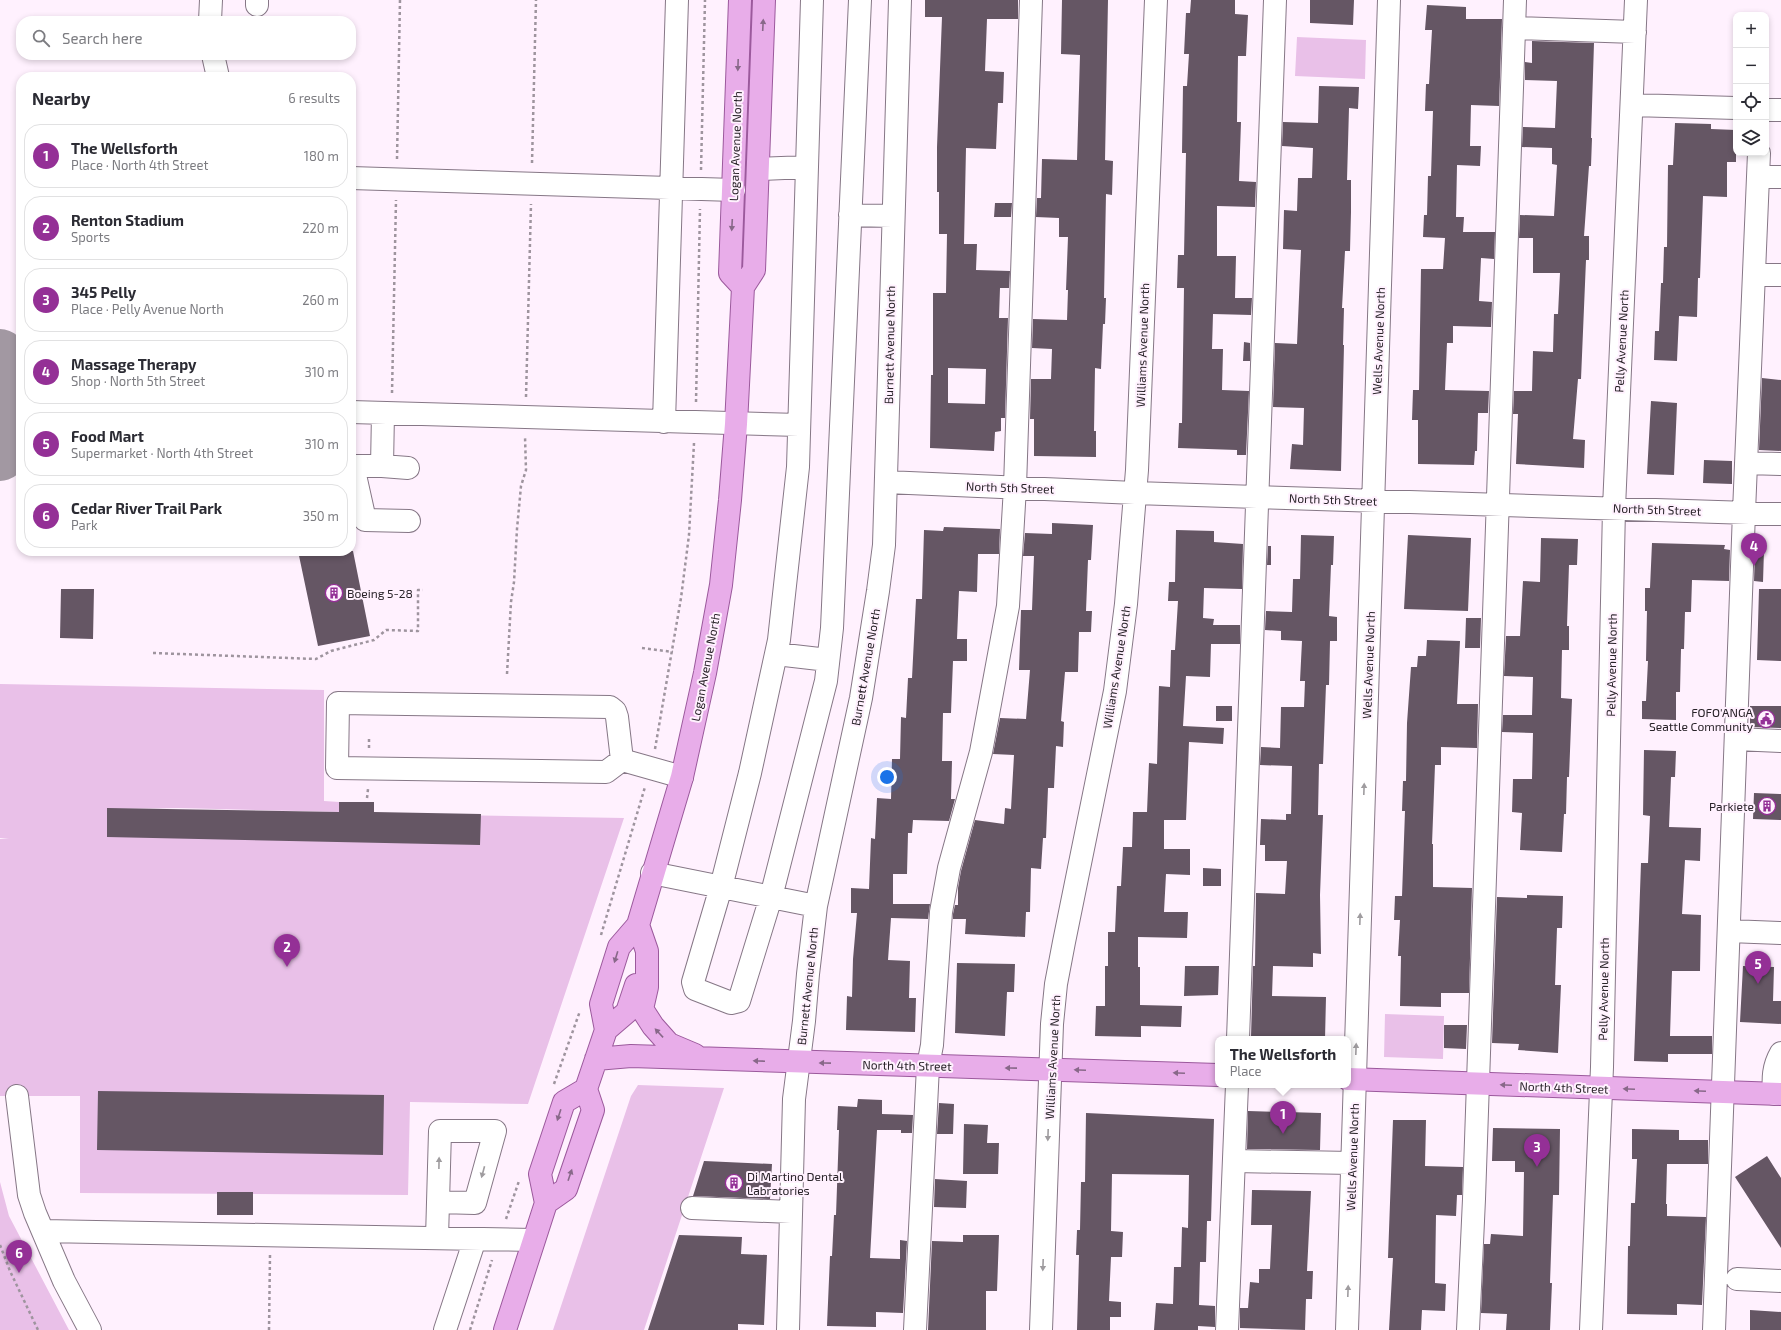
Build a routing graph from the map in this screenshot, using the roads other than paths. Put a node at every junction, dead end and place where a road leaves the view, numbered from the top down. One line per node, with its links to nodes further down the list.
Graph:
1 (211, 0): 15 (street)
2 (729, 0): 16 (main road)
3 (740, 0): 16 (main road, Logan Avenue North)
4 (764, 0): 27 (main road, Logan Avenue North, one-way to 4)
5 (812, 0): 26 (street)
6 (860, 0): 33 (street)
7 (900, 0): 34 (street, Burnett Avenue North)
8 (1031, 0): 50 (street)
9 (1156, 0): 51 (street, Williams Avenue North)
10 (1275, 0): 52 (street)
11 (1389, 0): 53 (street, Wells Avenue North)
12 (1515, 0): 17 (street)
13 (1636, 0): 18 (street, Pelly Avenue North)
14 (677, 9): 31 (street)
15 (210, 16)
16 (740, 26): 32 (main road, Logan Avenue North, one-way to 32)
17 (1514, 28): 18 (street); 54 (street)
18 (1635, 32): 21 (street, Pelly Avenue North)
19 (214, 60): 20 (street)
20 (217, 72)
21 (1632, 105): 22 (street); 55 (street, Pelly Avenue North)
22 (1733, 108)
23 (1769, 110): 24 (street)
24 (1781, 110)
25 (1759, 156): 28 (street)
26 (807, 167): 27 (street); 42 (street)
27 (759, 169): 37 (main road, Logan Avenue North)
28 (1758, 177): 29 (street); 35 (street)
29 (1781, 177)
30 (356, 178): 31 (street)
31 (671, 188): 32 (street); 40 (street)
32 (734, 190): 37 (main road, Logan Avenue North, one-way to 37)
33 (850, 215): 34 (street); 60 (street)
34 (892, 216): 49 (street, Burnett Avenue North)
35 (1754, 275): 36 (street); 43 (street)
36 (1781, 275)
37 (743, 287): 41 (main road, Logan Avenue North)
38 (356, 412): 39 (street)
39 (387, 414): 40 (street); 46 (street)
40 (664, 422): 41 (street)
41 (736, 424): 42 (street); 64 (main road, Logan Avenue North)
42 (799, 425): 59 (street)
43 (1746, 463): 44 (street); 56 (street)
44 (1781, 464)
45 (356, 466): 46 (street)
46 (382, 466): 47 (street)
47 (408, 468)
48 (356, 480): 58 (street)
49 (886, 482): 50 (street, North 5th Street); 68 (street, Burnett Avenue North)
50 (1015, 487): 51 (street, North 5th Street); 79 (street)
51 (1135, 493): 52 (street, North 5th Street); 80 (street, Williams Avenue North)
52 (1258, 496): 53 (street, North 5th Street); 74 (street)
53 (1372, 500): 54 (street, North 5th Street); 82 (street, Wells Avenue North, one-way to 53)
54 (1497, 505): 55 (street, North 5th Street); 83 (street)
55 (1614, 508): 56 (street, North 5th Street); 85 (street, Pelly Avenue North)
56 (1744, 512): 57 (street, North 5th Street); 61 (street)
57 (1781, 514)
58 (409, 521)
59 (776, 654): 60 (street); 66 (street)
60 (828, 660): 67 (street)
61 (1736, 739): 62 (street); 70 (street)
62 (1781, 741)
63 (622, 760): 63 (street); 64 (street)
64 (682, 777): 65 (main road, Logan Avenue North)
65 (652, 873): 66 (street); 69 (main road, Logan Avenue North)
66 (721, 887): 67 (street); 67 (street)
67 (771, 897): 68 (street)
68 (816, 906): 78 (street, Burnett Avenue North)
69 (638, 925): 72 (main road); 73 (main road, Logan Avenue North, one-way to 73)
70 (1729, 931): 71 (street); 87 (street)
71 (1781, 933)
72 (647, 951): 73 (main road); 77 (main road, one-way to 72)
73 (606, 1030): 76 (main road, Logan Avenue North)
74 (1238, 1036)
75 (1781, 1053): 88 (street)
76 (596, 1059): 77 (main road, North 4th Street); 86 (main road, Logan Avenue North)
77 (704, 1059): 78 (main road, North 4th Street, one-way to 77)
78 (798, 1062): 79 (main road, North 4th Street, one-way to 78); 95 (street, Burnett Avenue North)
79 (928, 1066): 80 (main road, North 4th Street, one-way to 79); 106 (street)
80 (1050, 1068): 81 (main road, North 4th Street, one-way to 80); 107 (street, Williams Avenue North, one-way to 107)
81 (1215, 1075)
82 (1351, 1079): 83 (main road, North 4th Street); 91 (street, Wells Avenue North)
83 (1478, 1084): 85 (main road, North 4th Street, one-way to 83); 110 (street)
84 (1236, 1088): 90 (street)
85 (1601, 1088): 87 (main road, North 4th Street, one-way to 85); 111 (street, Pelly Avenue North)
86 (586, 1089): 93 (main road, one-way to 86); 93 (main road, one-way to 93)
87 (1724, 1092): 88 (main road, North 4th Street); 112 (street)
88 (1777, 1094)
89 (17, 1096): 96 (street)
90 (1234, 1161): 91 (street); 108 (street)
91 (1352, 1163): 109 (street, Wells Avenue North, one-way to 91)
92 (438, 1202): 97 (street)
93 (546, 1203): 99 (main road)
94 (692, 1208): 95 (street)
95 (792, 1212): 105 (street, Burnett Avenue North)
96 (43, 1231): 97 (street); 102 (street)
97 (437, 1238): 98 (street)
98 (475, 1239): 99 (street); 103 (street)
99 (533, 1240): 104 (main road)
100 (1736, 1279): 101 (street)
101 (1781, 1281)
102 (90, 1330)
103 (444, 1330)
104 (505, 1330)
105 (788, 1330)
106 (915, 1330)
107 (1041, 1330)
108 (1227, 1330)
109 (1347, 1330)
110 (1468, 1330)
111 (1591, 1330)
112 (1714, 1330)

